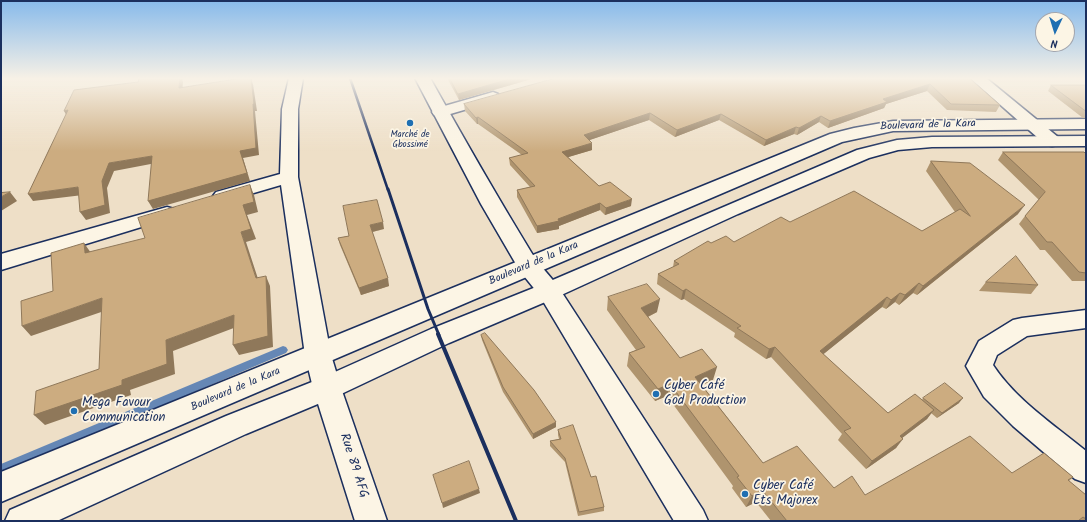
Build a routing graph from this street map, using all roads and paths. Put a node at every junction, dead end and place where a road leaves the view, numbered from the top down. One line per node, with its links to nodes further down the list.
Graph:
1 (291, 102): 10 (main road, Rue 89 AFG)
2 (435, 102): 5 (main road)
3 (474, 102): 5 (main road)
4 (1006, 102): 6 (main road)
5 (440, 112): 14 (main road)
6 (1031, 124): 7 (main road, Boulevard de la Kara); 8 (main road); 14 (main road, Boulevard de la Kara)
7 (1086, 124)
8 (1052, 141): 9 (main road, Boulevard de la Kara); 15 (main road, Boulevard de la Kara)
9 (1086, 141)
10 (289, 177): 11 (main road); 17 (main road, Rue 89 AFG)
11 (206, 202)
12 (183, 208): 13 (main road)
13 (1, 262)
14 (528, 266): 15 (main road); 17 (main road, Boulevard de la Kara)
15 (550, 291): 18 (main road, Boulevard de la Kara); 23 (main road)
16 (1083, 322): 19 (main road)
17 (318, 355): 18 (main road, Rue 89 AFG); 20 (main road, Boulevard de la Kara)
18 (330, 396): 21 (main road, Boulevard de la Kara); 22 (main road, Rue 89 AFG)
19 (1086, 469)
20 (1, 487)
21 (21, 521)
22 (371, 521)
23 (692, 521)

